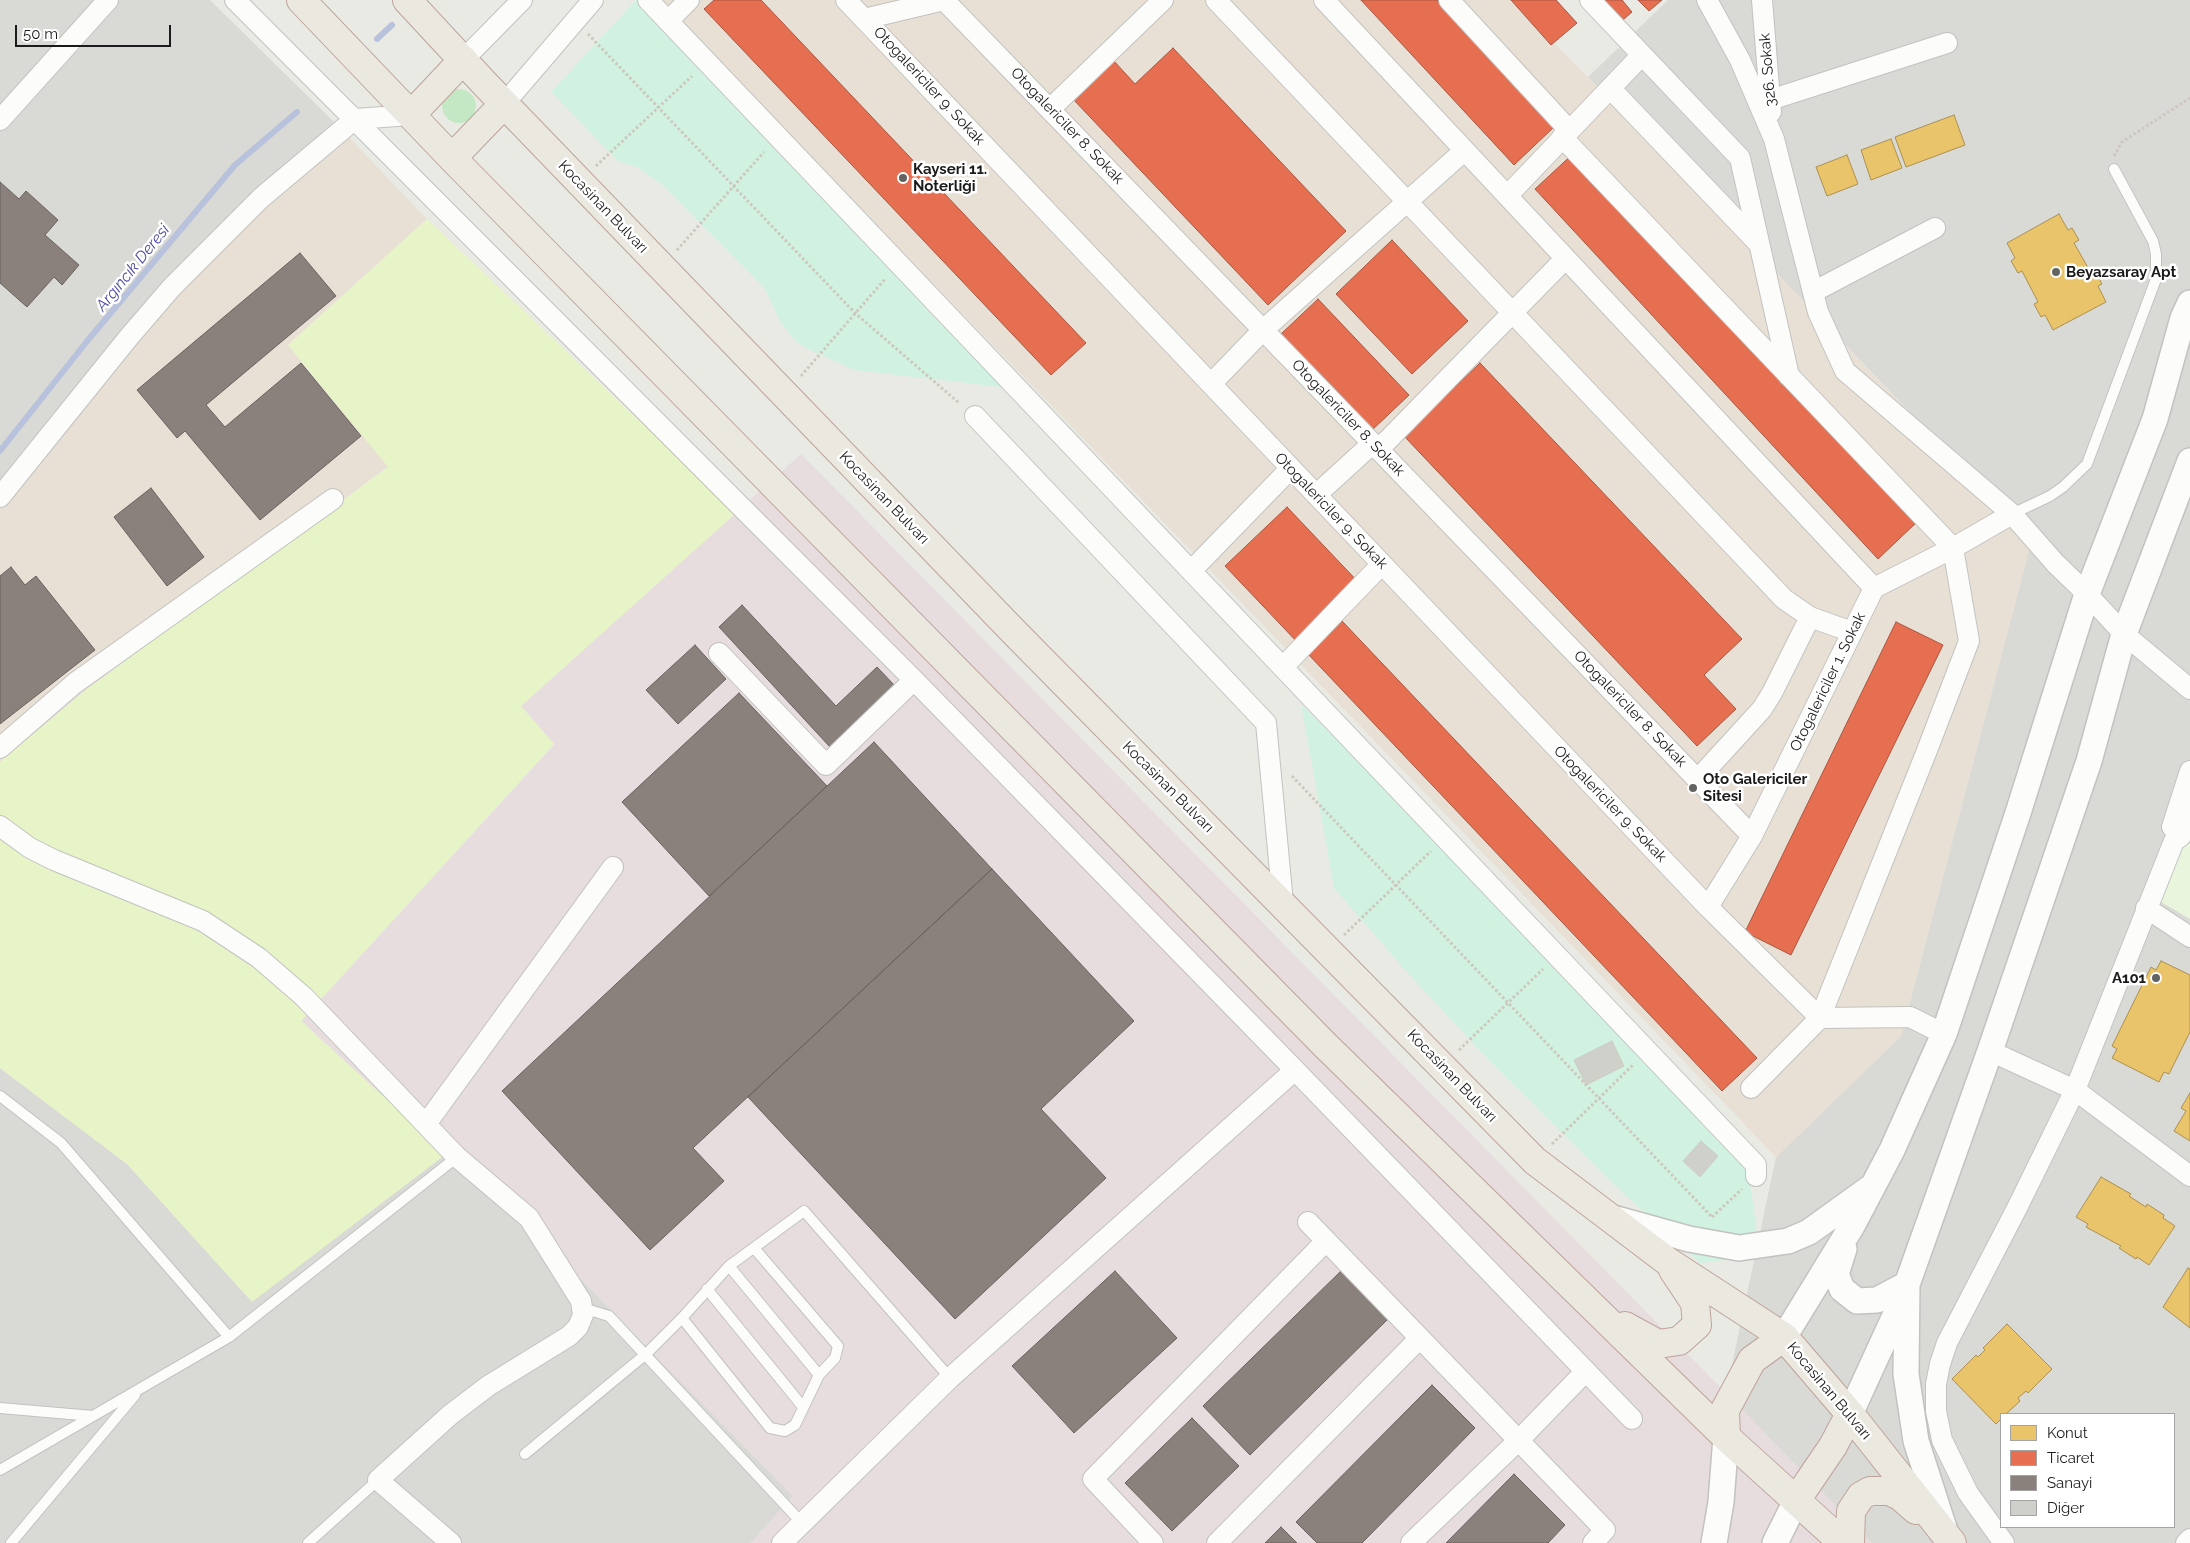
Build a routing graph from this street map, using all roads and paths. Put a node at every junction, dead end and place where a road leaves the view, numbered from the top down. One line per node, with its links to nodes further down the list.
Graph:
1 (108, 0): 33 (street)
2 (236, 0): 32 (street)
3 (301, 0): 31 (highway)
4 (407, 0): 23 (highway, Kocasinan Bulvarı)
5 (522, 0): 23 (street)
6 (593, 0): 19 (street)
7 (648, 0): 20 (street)
8 (689, 0): 20 (street)
9 (846, 0): 18 (street, Otogalericiler 9. Sokak)
10 (944, 0): 18 (street); 30 (street, Otogalericiler 8. Sokak)
11 (1163, 0): 30 (street)
12 (1216, 0): 43 (street)
13 (1324, 0): 37 (street)
14 (1449, 0): 34 (street)
15 (1590, 0): 22 (street)
16 (1708, 0): 36 (street)
17 (1762, 0): 27 (street, 326. Sokak)
18 (864, 19): 55 (street, Otogalericiler 9. Sokak)
19 (574, 20): 28 (street); 29 (path)
20 (668, 21): 24 (street)
21 (1947, 43): 27 (street)
22 (1642, 55): 25 (street); 45 (street)
23 (463, 60): 28 (highway, Kocasinan Bulvarı); 31 (highway)
24 (707, 62): 29 (path); 35 (street)
25 (1610, 88): 34 (street); 45 (street)
26 (2190, 98): 39 (path)
27 (1770, 100): 36 (street, 326. Sokak)
28 (504, 104): 38 (highway); 40 (highway, Kocasinan Bulvarı)
29 (658, 108): 40 (path); 41 (path)
30 (1050, 108): 53 (street, Otogalericiler 8. Sokak)
31 (411, 115): 32 (street); 38 (highway)
32 (355, 119): 62 (street); 75 (street)
33 (0, 120)
34 (1566, 134): 42 (street); 54 (street)
35 (778, 137): 41 (path); 47 (street)
36 (1774, 139): 49 (street)
37 (1464, 151): 42 (street); 43 (street)
38 (452, 158): 122 (highway)
39 (2114, 169): 64 (lane)
40 (579, 181): 48 (highway, Kocasinan Bulvarı)
41 (733, 186): 48 (path); 52 (path)
42 (1508, 195): 46 (street)
43 (1408, 202): 51 (street); 53 (street)
44 (1935, 228): 49 (street)
45 (1760, 245): 54 (street)
46 (1564, 259): 51 (street); 68 (street)
47 (899, 264): 52 (path); 67 (street)
48 (661, 267): 56 (highway, Kocasinan Bulvarı)
49 (1813, 292): 64 (street)
50 (2190, 303): 69 (street)
51 (1512, 312): 58 (street); 70 (street)
52 (855, 314): 56 (path); 57 (path)
53 (1263, 330): 55 (street); 58 (street, Otogalericiler 8. Sokak)
54 (1789, 376): 65 (street)
55 (1211, 384): 60 (street, Otogalericiler 9. Sokak)
56 (784, 395): 88 (highway, Kocasinan Bulvarı)
57 (975, 416): 78 (street)
58 (1376, 446): 61 (street); 80 (street, Otogalericiler 8. Sokak)
59 (2190, 461): 72 (street)
60 (1290, 468): 61 (street, Otogalericiler 9. Sokak); 67 (street)
61 (1316, 495): 66 (street, Otogalericiler 9. Sokak)
62 (0, 497)
63 (333, 499): 77 (street)
64 (2012, 514): 65 (street); 69 (street)
65 (1953, 548): 68 (street); 95 (street)
66 (1382, 564): 74 (street); 89 (street, Otogalericiler 9. Sokak)
67 (1191, 571): 74 (street)
68 (1874, 588): 71 (street, Otogalericiler 1. Sokak)
69 (2088, 594): 72 (street); 96 (street)
70 (1810, 618): 71 (street); 80 (street)
71 (1852, 632): 83 (street, Otogalericiler 1. Sokak)
72 (2124, 634): 76 (street); 98 (street)
73 (719, 653): 75 (street)
74 (1282, 667): 84 (street)
75 (914, 680): 100 (street)
76 (2190, 689)
77 (0, 748)
78 (1269, 752): 87 (path); 88 (street)
79 (2190, 771): 85 (street)
80 (1698, 779): 83 (street, Otogalericiler 8. Sokak)
81 (2190, 812): 85 (street)
82 (0, 826): 105 (street)
83 (1752, 836): 89 (street, Otogalericiler 1. Sokak)
84 (1444, 838): 87 (path); 93 (street)
85 (2174, 841): 90 (street)
86 (614, 867): 105 (street)
87 (1396, 885): 92 (path); 94 (path)
88 (1283, 903): 92 (highway, Kocasinan Bulvarı)
89 (1708, 907): 95 (street, Otogalericiler 9. Sokak)
90 (2146, 908): 91 (street); 102 (street)
91 (2190, 937)
92 (1329, 949): 99 (highway, Kocasinan Bulvarı)
93 (1557, 955): 94 (path); 97 (street)
94 (1508, 1003): 99 (path); 104 (path)
95 (1820, 1018): 96 (street); 101 (street)
96 (1944, 1034): 110 (street)
97 (1648, 1051): 104 (path); 108 (street)
98 (1990, 1051): 102 (street); 119 (street)
99 (1443, 1066): 107 (highway, Kocasinan Bulvarı)
100 (1295, 1070): 128 (street); 130 (street)
101 (1751, 1088)
102 (2075, 1090): 109 (street); 158 (street)
103 (0, 1096): 124 (lane)
104 (1599, 1098): 107 (path); 112 (path)
105 (426, 1124): 106 (street)
106 (457, 1156): 121 (street); 124 (lane)
107 (1535, 1161): 111 (highway, Kocasinan Bulvarı)
108 (1756, 1176)
109 (2190, 1176)
110 (1874, 1185): 111 (street); 114 (street)
111 (1609, 1217): 117 (highway, Kocasinan Bulvarı)
112 (1712, 1217)
113 (1308, 1222): 115 (street)
114 (1852, 1226): 119 (street); 125 (street)
115 (1326, 1241): 126 (street); 150 (street)
116 (754, 1248): 118 (lane); 129 (lane); 130 (lane)
117 (1667, 1260): 122 (highway); 125 (highway, Kocasinan Bulvarı)
118 (729, 1266): 120 (lane); 129 (lane)
119 (1907, 1284): 134 (street); 145 (street)
120 (707, 1288): 123 (lane); 132 (lane)
121 (582, 1308): 127 (lane); 141 (street)
122 (1599, 1313): 137 (highway)
123 (682, 1318): 127 (lane); 132 (lane)
124 (229, 1337): 131 (lane)
125 (1784, 1337): 134 (highway, Kocasinan Bulvarı); 137 (highway)
126 (1420, 1338): 138 (street); 151 (street)
127 (646, 1354): 139 (lane); 143 (lane)
128 (1586, 1371): 136 (street); 138 (street)
129 (819, 1375): 132 (lane)
130 (950, 1378): 143 (street)
131 (140, 1389): 135 (lane); 146 (lane)
132 (803, 1407)
133 (0, 1408): 135 (lane)
134 (1850, 1414): 142 (highway); 145 (highway, Kocasinan Bulvarı)
135 (93, 1416): 140 (lane)
136 (1632, 1419)
137 (1726, 1437): 142 (highway); 154 (street)
138 (1519, 1440): 152 (street); 153 (street)
139 (525, 1454)
140 (0, 1470)
141 (378, 1480): 147 (lane); 148 (street)
142 (1797, 1499): 155 (street); 156 (highway)
143 (802, 1523): 149 (street)
144 (2190, 1538): 159 (street)
145 (1950, 1540): 157 (highway)
146 (11, 1543)
147 (308, 1543)
148 (451, 1543)
149 (782, 1543)
150 (1153, 1543)
151 (1216, 1543)
152 (1411, 1543)
153 (1593, 1543)
154 (1714, 1543)
155 (1775, 1543)
156 (1843, 1543)
157 (1850, 1543)
158 (2004, 1543)
159 (2186, 1543)

